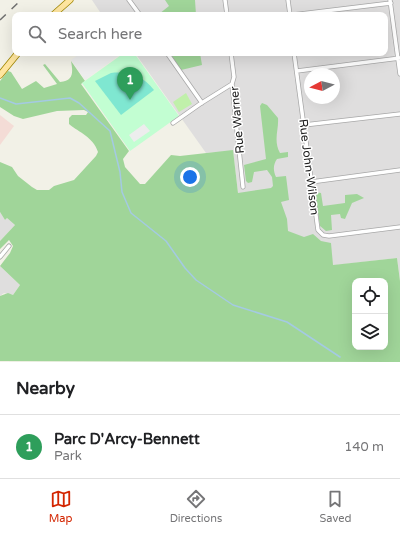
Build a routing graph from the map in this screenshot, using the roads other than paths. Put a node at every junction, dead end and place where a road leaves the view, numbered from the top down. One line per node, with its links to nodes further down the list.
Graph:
1 (70, 0): 6 (main road)
2 (129, 0): 7 (street)
3 (225, 0): 8 (street)
4 (288, 0): 9 (street)
5 (391, 2): 10 (street); 15 (street)
6 (56, 12)
7 (138, 12)
8 (227, 12)
9 (290, 12)
10 (314, 12)
11 (16, 56): 18 (main road)
12 (169, 56): 20 (street)
13 (231, 56): 19 (street, Rue Warner)
14 (294, 56): 16 (street, Rue John-Wilson)
15 (399, 58): 16 (street); 17 (street)
16 (297, 71): 23 (street, Rue John-Wilson)
17 (400, 74)
18 (0, 75)
19 (232, 84): 20 (street); 26 (street, Rue Warner)
20 (202, 102): 22 (street)
21 (400, 114): 23 (street)
22 (173, 123)
23 (304, 125): 25 (street, Rue John-Wilson)
24 (400, 170): 25 (street)
25 (311, 182): 27 (street, Rue John-Wilson)
26 (243, 187)
27 (400, 227)
28 (9, 246): 29 (street)
29 (0, 258)

